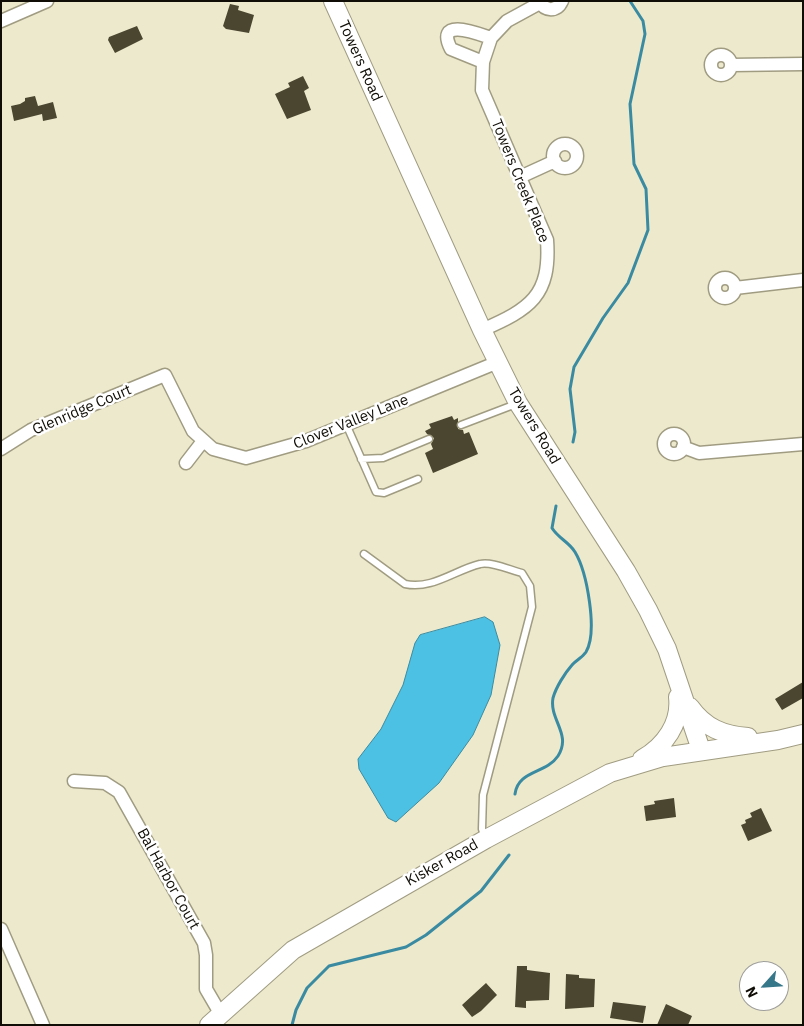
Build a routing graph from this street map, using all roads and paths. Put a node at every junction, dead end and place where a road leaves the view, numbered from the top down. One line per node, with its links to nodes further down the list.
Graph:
1 (47, 1): 5 (street)
2 (333, 1): 14 (main road, Towers Road)
3 (562, 1): 4 (street, Towers Creek Place)
4 (540, 2): 6 (street, Towers Creek Place)
5 (1, 21)
6 (491, 38): 7 (street, Towers Creek Place); 7 (street)
7 (483, 62): 11 (street, Towers Creek Place)
8 (803, 64): 9 (street)
9 (731, 65)
10 (555, 161): 11 (street)
11 (520, 177): 14 (street, Towers Creek Place)
12 (803, 280): 13 (street)
13 (735, 288)
14 (482, 330): 15 (main road, Towers Road)
15 (498, 362): 17 (main road, Towers Road); 18 (street, Clover Valley Lane)
16 (165, 375): 21 (street, Clover Valley Lane); 24 (street, Glenridge Court)
17 (518, 403): 19 (lane); 29 (main road, Towers Road)
18 (346, 424): 21 (street, Clover Valley Lane); 25 (lane)
19 (461, 425)
20 (429, 439): 25 (lane)
21 (203, 441): 26 (street)
22 (803, 444): 23 (street)
23 (683, 447)
24 (1, 449)
25 (361, 459): 27 (lane)
26 (186, 464)
27 (418, 479)
28 (364, 554): 36 (lane)
29 (675, 674): 30 (main road, Towers Road); 34 (main road)
30 (682, 696): 32 (main road); 33 (main road, Towers Road)
31 (803, 734): 32 (main road)
32 (778, 740): 33 (main road)
33 (701, 750): 34 (main road, Kisker Road)
34 (629, 766): 36 (main road, Kisker Road)
35 (74, 781): 38 (street, Bal Harbor Court)
36 (486, 839): 38 (main road, Kisker Road)
37 (1, 929): 39 (street)
38 (215, 1019)
39 (44, 1025)

